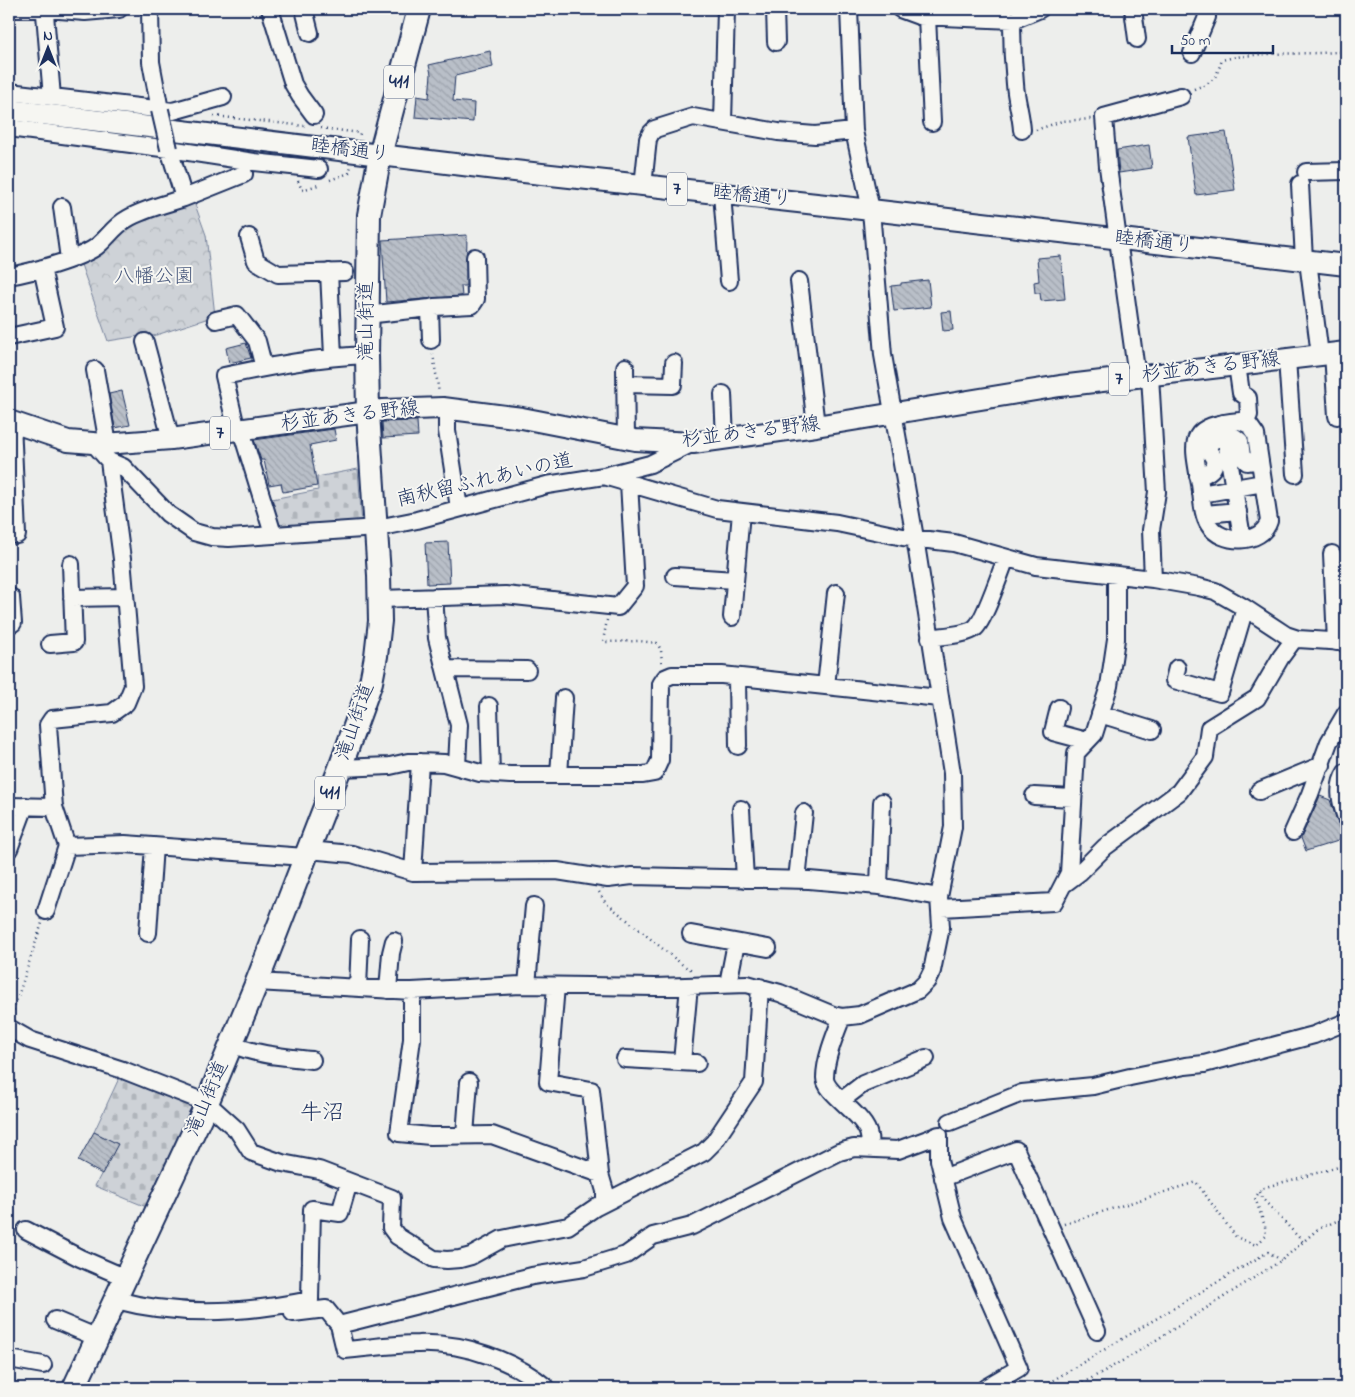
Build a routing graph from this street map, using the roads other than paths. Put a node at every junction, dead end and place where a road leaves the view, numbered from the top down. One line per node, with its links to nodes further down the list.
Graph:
1 (9, 9): 2 (street)
2 (40, 9)
3 (46, 9): 4 (street); 25 (street)
4 (119, 9)
5 (150, 9): 28 (street)
6 (270, 9): 31 (street)
7 (304, 9): 19 (street)
8 (419, 9): 36 (highway, 滝山街道 / 411)
9 (726, 9): 29 (street)
10 (775, 9): 21 (street)
11 (849, 9): 34 (street)
12 (900, 9): 16 (street)
13 (1040, 9): 18 (street)
14 (1133, 9): 20 (street)
15 (1205, 9): 22 (street)
16 (921, 14): 17 (street); 30 (street)
17 (995, 14): 18 (street)
18 (1013, 20): 33 (street)
19 (310, 32)
20 (1137, 39)
21 (776, 42)
22 (1192, 53)
23 (9, 92): 25 (street)
24 (1180, 96): 46 (street)
25 (52, 97): 28 (street)
26 (223, 97): 28 (street)
27 (9, 110): 36 (main road, 睦橋通り / 7)
28 (160, 110): 35 (street, bridge)
29 (723, 122): 34 (street); 40 (street)
30 (932, 122)
31 (315, 123)
32 (9, 128): 35 (street)
33 (1022, 130)
34 (854, 131): 44 (street)
35 (169, 148): 37 (street); 42 (street)
36 (380, 155): 40 (main road, 睦橋通り / 7); 56 (highway, 滝山街道 / 411)
37 (318, 169)
38 (1346, 171): 49 (street)
39 (244, 174): 42 (street)
40 (643, 186): 41 (main road, 睦橋通り / 7)
41 (722, 194): 44 (main road, 睦橋通り / 7); 53 (street)
42 (184, 198): 48 (street)
43 (62, 207): 48 (street)
44 (871, 210): 46 (main road, 睦橋通り / 7); 75 (street)
45 (247, 237): 62 (street)
46 (1119, 238): 49 (main road, 睦橋通り / 7); 70 (street)
47 (475, 257): 55 (street)
48 (69, 259): 51 (street)
49 (1306, 261): 50 (main road, 睦橋通り / 7); 61 (street)
50 (1346, 265)
51 (42, 268): 52 (street); 58 (street)
52 (9, 276)
53 (729, 281)
54 (800, 281): 79 (street)
55 (430, 308): 56 (street); 59 (street)
56 (366, 315): 63 (highway, 滝山街道 / 411)
57 (216, 320): 68 (street)
58 (9, 338)
59 (431, 340)
60 (145, 342): 83 (street)
61 (1333, 353): 64 (main road, 杉並あきる野線 / 7); 76 (street)
62 (333, 356): 63 (street); 68 (street)
63 (367, 356): 74 (highway, 滝山街道 / 411)
64 (1287, 359): 66 (main road, 杉並あきる野線 / 7); 88 (street)
65 (674, 363): 71 (street)
66 (1237, 365): 70 (main road, 杉並あきる野線 / 7); 78 (street)
67 (625, 367): 71 (street)
68 (264, 368): 81 (street)
69 (95, 370): 86 (street)
70 (1144, 376): 75 (main road, 杉並あきる野線 / 7); 108 (street)
71 (625, 384): 82 (street)
72 (724, 394): 84 (street)
73 (445, 408): 74 (main road, 杉並あきる野線 / 7); 82 (main road, 杉並あきる野線 / 7); 94 (street)
74 (368, 413): 81 (main road, 杉並あきる野線 / 7); 98 (highway, 滝山街道 / 411)
75 (892, 414): 79 (main road, 杉並あきる野線 / 7); 101 (street)
76 (1337, 416)
77 (11, 421): 86 (main road, 杉並あきる野線 / 7); 100 (street)
78 (1245, 423): 80 (street); 87 (street)
79 (816, 426): 84 (main road, 杉並あきる野線 / 7)
80 (1224, 430): 87 (street); 92 (street); 93 (street)
81 (239, 431): 83 (main road, 杉並あきる野線 / 7); 99 (street)
82 (626, 438): 85 (main road, 杉並あきる野線 / 7)
83 (171, 439): 86 (main road, 杉並あきる野線 / 7)
84 (725, 439): 85 (main road, 杉並あきる野線 / 7)
85 (693, 443): 89 (street, 南秋留ふれあいの道)
86 (104, 450): 99 (street, 南秋留ふれあいの道); 112 (street)
87 (1259, 460): 91 (street)
88 (1295, 474)
89 (604, 476): 90 (street); 94 (street, 南秋留ふれあいの道)
90 (629, 483): 96 (street); 113 (street)
91 (1263, 483): 92 (street); 102 (street)
92 (1234, 488): 93 (street); 95 (street)
93 (1202, 494): 97 (street)
94 (459, 508): 98 (street, 南秋留ふれあいの道)
95 (1238, 511): 97 (street); 102 (street)
96 (740, 512): 101 (street); 109 (street)
97 (1205, 514): 102 (street)
98 (377, 528): 99 (street, 南秋留ふれあいの道); 115 (highway, 滝山街道 / 411)
99 (273, 534)
100 (17, 535)
101 (915, 538): 104 (street); 119 (street)
102 (1240, 539)
103 (1332, 554): 121 (street)
104 (1006, 558): 106 (street); 119 (street)
105 (71, 564): 114 (street)
106 (1116, 575): 108 (street); 133 (street)
107 (675, 576): 109 (street)
108 (1153, 579): 116 (street)
109 (735, 580): 117 (street)
110 (836, 593): 127 (street)
111 (9, 597): 118 (street)
112 (125, 597): 114 (street); 150 (street)
113 (434, 597): 115 (street); 123 (street)
114 (72, 598): 122 (street)
115 (380, 599): 140 (highway, 滝山街道 / 411)
116 (1245, 608): 120 (street); 124 (street)
117 (732, 617)
118 (13, 623)
119 (930, 638): 129 (street)
120 (1295, 638): 121 (street); 162 (street)
121 (1341, 642)
122 (50, 644)
123 (445, 668): 125 (street); 139 (street)
124 (1177, 668)
125 (527, 670)
126 (737, 677): 127 (street); 136 (street); 143 (street)
127 (826, 686): 129 (street)
128 (564, 698): 143 (street)
129 (939, 698): 164 (street)
130 (489, 706): 142 (street)
131 (1059, 708): 135 (street)
132 (1346, 713): 138 (street)
133 (1100, 714): 134 (street); 135 (street)
134 (1152, 730)
135 (1087, 742): 146 (street)
136 (738, 746)
137 (420, 762): 139 (street); 140 (street); 159 (street)
138 (1322, 765): 144 (street); 154 (street)
139 (457, 766): 142 (street)
140 (340, 768): 158 (highway, 滝山街道 / 411)
141 (1346, 772): 153 (street)
142 (491, 774): 143 (street)
143 (559, 775)
144 (1259, 791)
145 (1034, 796): 146 (street)
146 (1073, 798): 162 (street)
147 (882, 802): 163 (street)
148 (9, 806): 149 (street)
149 (25, 806): 150 (street); 157 (street)
150 (54, 807): 155 (street)
151 (740, 809): 160 (street)
152 (804, 813): 161 (street)
153 (1346, 818)
154 (1294, 832)
155 (67, 846): 156 (street); 166 (street)
156 (154, 846): 158 (street); 167 (street)
157 (9, 849)
158 (306, 854): 159 (street); 173 (highway, 滝山街道 / 411)
159 (413, 872): 160 (street)
160 (745, 879): 161 (street)
161 (797, 880): 163 (street)
162 (1064, 884): 164 (street)
163 (879, 886): 164 (street)
164 (940, 902): 182 (street)
165 (534, 906): 175 (street)
166 (46, 912)
167 (148, 933)
168 (691, 934): 171 (street)
169 (360, 938): 179 (street)
170 (394, 941): 180 (street)
171 (736, 943): 172 (street); 174 (street)
172 (768, 948)
173 (257, 982): 179 (street); 185 (highway, 滝山街道 / 411)
174 (724, 984): 177 (street); 178 (street)
175 (527, 985): 176 (street); 181 (street)
176 (556, 986): 177 (street); 195 (street)
177 (689, 986): 188 (street)
178 (760, 987): 182 (street); 198 (street)
179 (358, 988): 180 (street)
180 (388, 990): 181 (street)
181 (412, 991): 193 (street)
182 (842, 1017): 190 (street)
183 (1346, 1022): 192 (street)
184 (10, 1023): 191 (street)
185 (231, 1044): 187 (street); 191 (highway, 滝山街道 / 411)
186 (926, 1058): 190 (street)
187 (312, 1060)
188 (625, 1060)
189 (469, 1082): 193 (street)
190 (842, 1100): 194 (street)
191 (207, 1103): 197 (street); 200 (highway, 滝山街道 / 411)
192 (950, 1122)
193 (466, 1135): 195 (street)
194 (868, 1148): 196 (street); 204 (street)
195 (600, 1174): 198 (street)
196 (944, 1178): 205 (street); 211 (street)
197 (349, 1182): 198 (street); 202 (street)
198 (605, 1202)
199 (26, 1230): 200 (street)
200 (126, 1278): 201 (highway, 滝山街道 / 411)
201 (116, 1300): 202 (street); 206 (highway, 滝山街道 / 411)
202 (232, 1312): 204 (street)
203 (55, 1320): 206 (street)
204 (338, 1325): 210 (street)
205 (1097, 1331)
206 (98, 1338): 209 (highway, 滝山街道 / 411)
207 (9, 1359): 208 (street)
208 (42, 1365)
209 (74, 1388)
210 (547, 1388)
211 (985, 1388)

